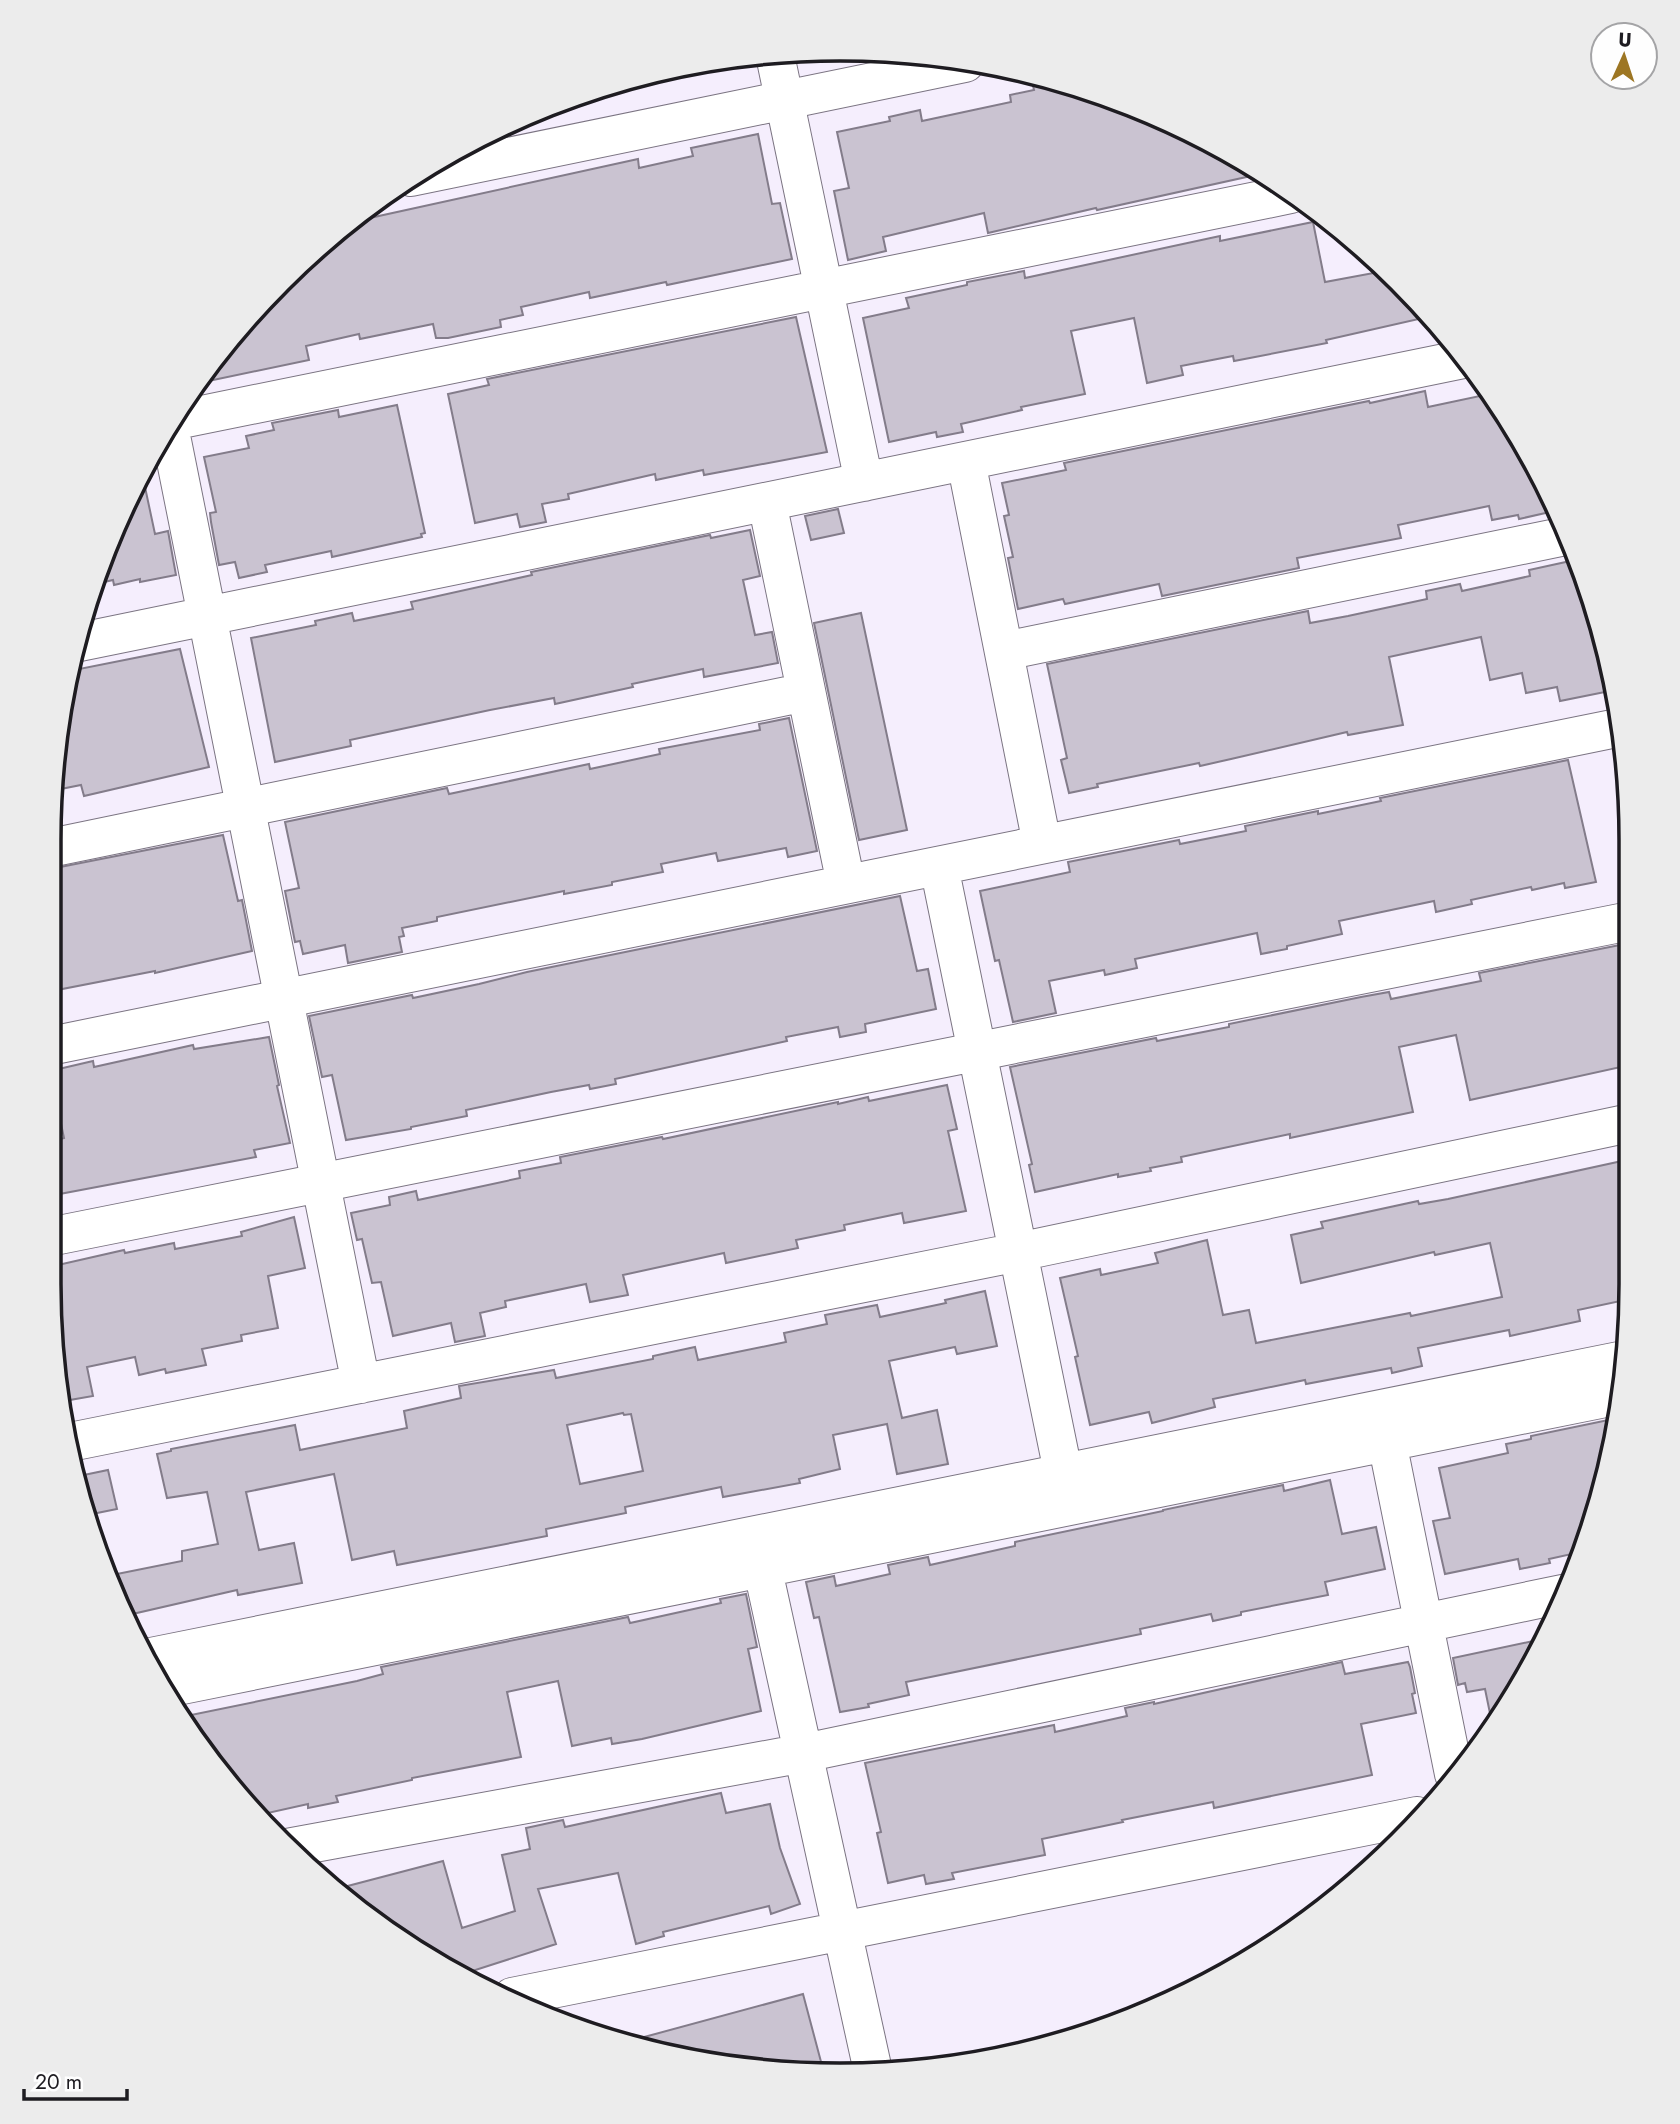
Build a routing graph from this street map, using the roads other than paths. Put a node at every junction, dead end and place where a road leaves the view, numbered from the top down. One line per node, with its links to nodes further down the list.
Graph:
1 (777, 64): 3 (street)
2 (940, 68): 3 (street)
3 (785, 99): 4 (street); 6 (street)
4 (444, 170)
5 (1279, 196): 6 (street)
6 (824, 289): 8 (street); 11 (street)
7 (1454, 361): 10 (street)
8 (185, 418)
9 (172, 441): 14 (street)
10 (966, 461): 11 (street); 16 (street)
11 (864, 482): 12 (street)
12 (766, 502): 14 (street); 17 (street)
13 (1557, 538): 16 (street)
14 (207, 616): 15 (street); 19 (street)
15 (87, 640)
16 (1004, 651): 20 (street)
17 (806, 692): 19 (street); 23 (street)
18 (1611, 729): 20 (street)
19 (245, 807): 21 (street); 25 (street)
20 (1042, 845): 22 (street)
21 (61, 846)
22 (939, 866): 23 (street); 27 (street)
23 (846, 884): 25 (street)
24 (1619, 923): 27 (street)
25 (284, 999): 26 (street); 29 (street)
26 (61, 1044)
27 (977, 1051): 29 (street); 31 (street)
28 (1619, 1126): 31 (street)
29 (321, 1182): 30 (street); 33 (street)
30 (61, 1235)
31 (1018, 1252): 33 (street); 37 (street)
32 (1614, 1363): 35 (street)
33 (361, 1384): 36 (street)
34 (1610, 1396): 35 (street)
35 (1383, 1425): 37 (street); 40 (street)
36 (77, 1441)
37 (1066, 1489): 38 (street)
38 (759, 1551): 41 (street); 42 (street); 43 (street)
39 (1553, 1596): 40 (street)
40 (1423, 1623): 43 (street); 44 (street)
41 (157, 1656)
42 (174, 1686)
43 (804, 1753): 46 (street); 47 (street)
44 (1452, 1765)
45 (1406, 1818): 47 (street)
46 (301, 1845)
47 (843, 1931): 48 (street); 49 (street)
48 (524, 1995)
49 (871, 2062)

